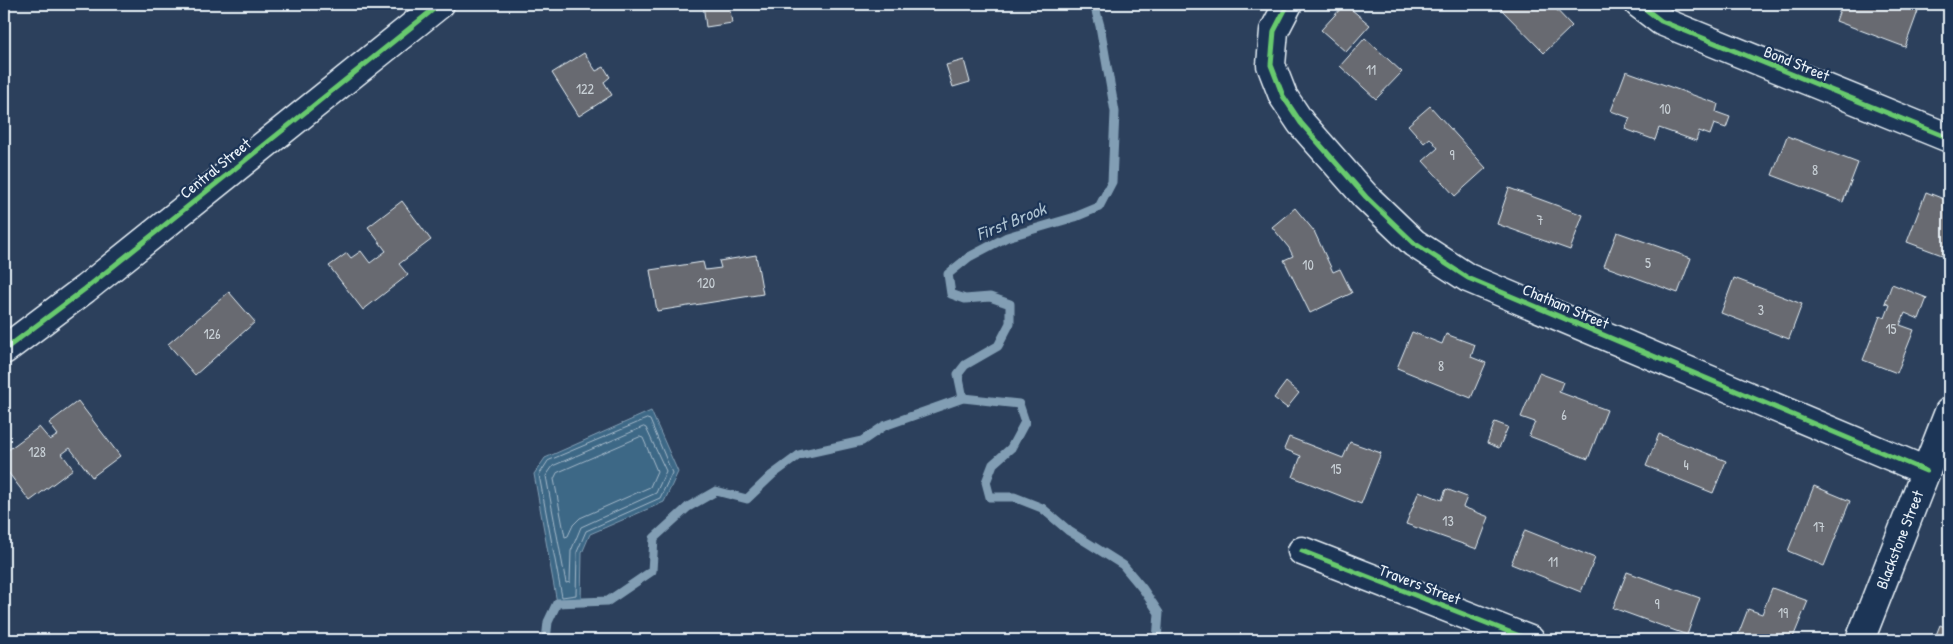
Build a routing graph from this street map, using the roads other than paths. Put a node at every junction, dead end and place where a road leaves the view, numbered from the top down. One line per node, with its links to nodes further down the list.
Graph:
1 (440, 4): 5 (street, Central Street)
2 (1288, 4): 7 (street, Chatham Street)
3 (1639, 4): 4 (street, Bond Street)
4 (1949, 138)
5 (4, 350)
6 (1949, 412): 7 (street, Blackstone Street)
7 (1926, 471): 10 (street, Blackstone Street)
8 (1302, 551): 9 (street, Travers Street)
9 (1528, 640)
10 (1860, 640)

